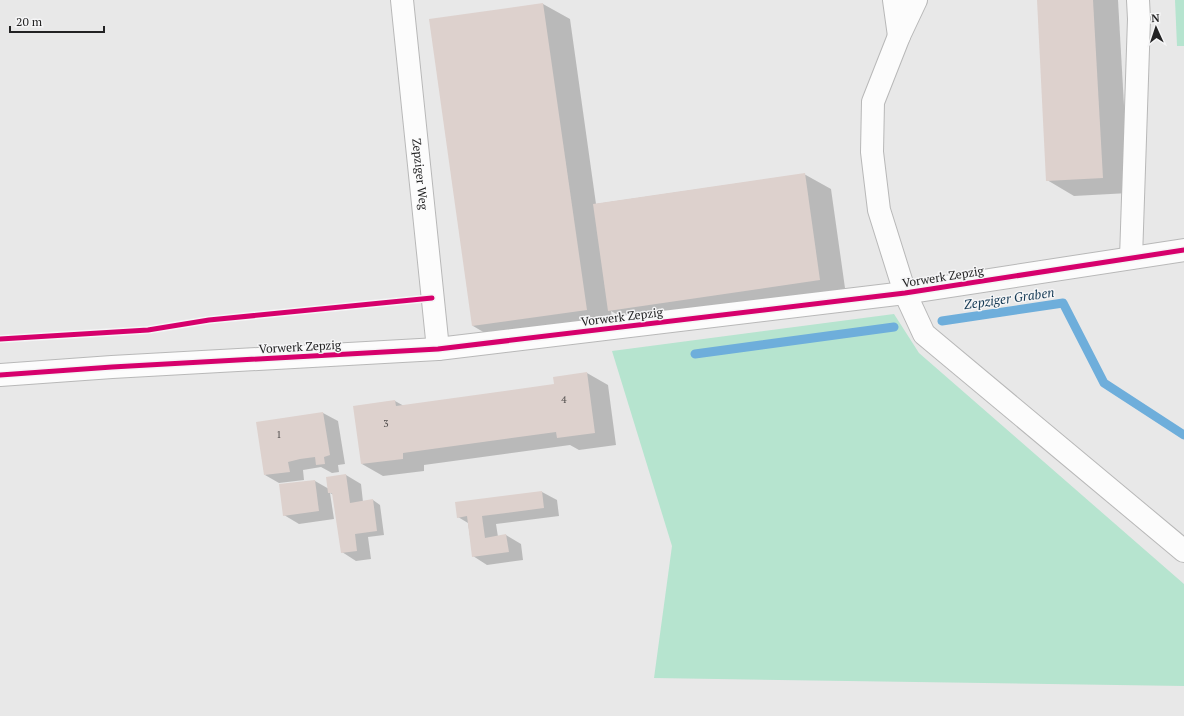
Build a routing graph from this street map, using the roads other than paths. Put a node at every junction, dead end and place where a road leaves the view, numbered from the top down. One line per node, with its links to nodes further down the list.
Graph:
1 (402, 0): 9 (street, Zepziger Weg)
2 (894, 0): 5 (street)
3 (916, 0): 5 (street)
4 (1138, 0): 7 (street)
5 (899, 36): 8 (street)
6 (1184, 250): 7 (street, Vorwerk Zepzig)
7 (1131, 258): 8 (street, Vorwerk Zepzig)
8 (904, 293): 9 (street, Vorwerk Zepzig); 11 (street)
9 (438, 349): 10 (street, Vorwerk Zepzig)
10 (0, 375)
11 (1184, 551)

